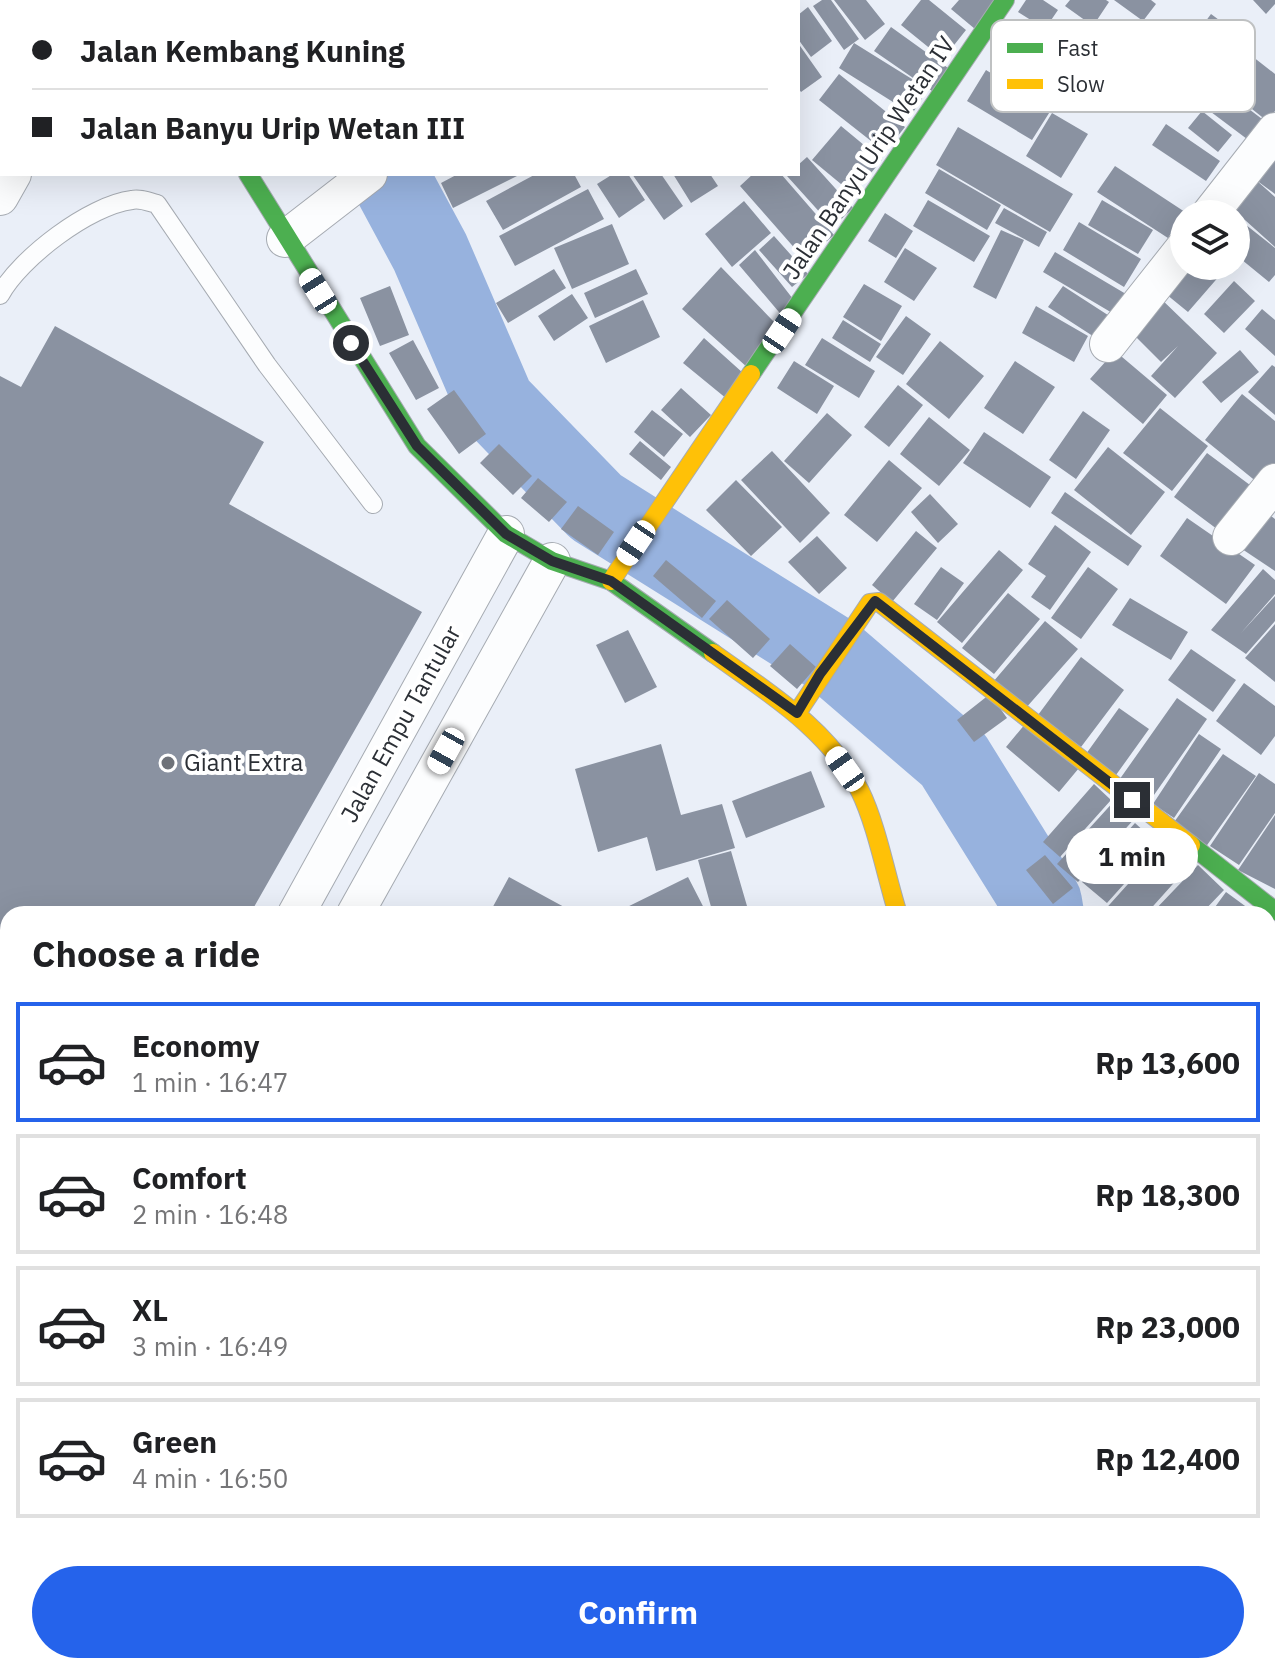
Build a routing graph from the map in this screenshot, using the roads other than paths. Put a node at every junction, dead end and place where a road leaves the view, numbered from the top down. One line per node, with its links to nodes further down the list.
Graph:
1 (1005, 0): 2 (main road, Jalan Banyu Urip Wetan IV)
2 (992, 20)
3 (991, 21): 19 (main road, Jalan Banyu Urip Wetan IV)
4 (1275, 131): 9 (street)
5 (12, 176): 8 (street)
6 (249, 176): 10 (main road)
7 (366, 176): 10 (street)
8 (0, 197)
9 (1221, 200)
10 (285, 239): 16 (main road)
11 (1170, 266): 13 (street)
12 (0, 295): 15 (lane)
13 (1108, 344)
14 (1275, 482): 17 (street)
15 (373, 504)
16 (506, 534): 18 (main road); 21 (street, Jalan Empu Tantular)
17 (1231, 537)
18 (552, 561): 19 (main road); 22 (street)
19 (611, 581): 20 (main road)
20 (797, 713): 23 (main road); 24 (main road)
21 (300, 906)
22 (359, 906)
23 (896, 906)
24 (1269, 906)

